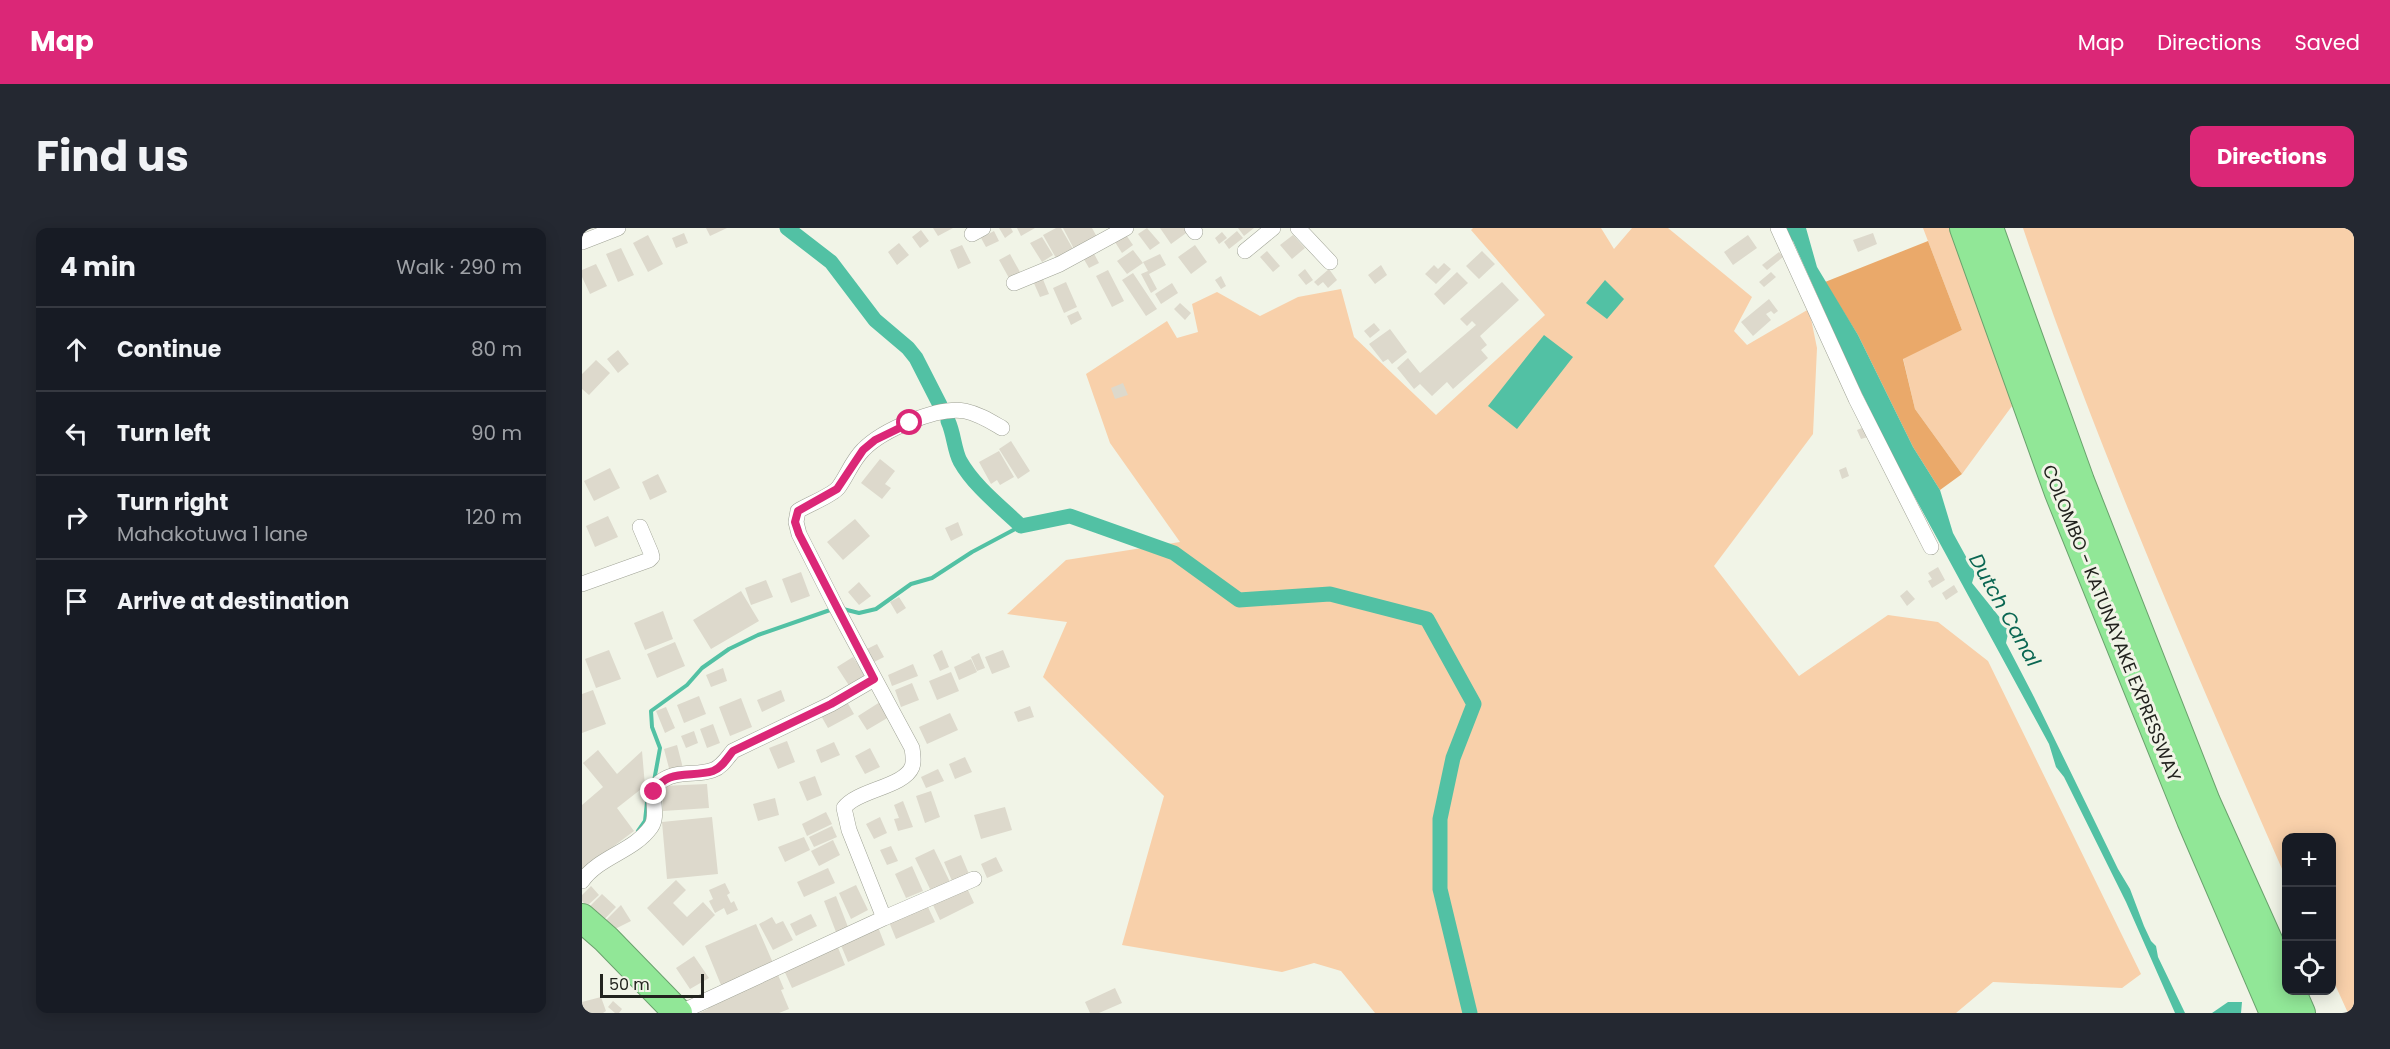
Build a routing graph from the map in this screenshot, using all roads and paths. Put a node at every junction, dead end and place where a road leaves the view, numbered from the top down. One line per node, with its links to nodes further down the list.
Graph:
1 (618, 228): 8 (street)
2 (1126, 228): 11 (street)
3 (1274, 228): 9 (street)
4 (1298, 228): 10 (street)
5 (1778, 228): 14 (street)
6 (1964, 228): 26 (highway, COLOMBO - KATUNAYAKE EXPRESSWAY)
7 (1989, 228): 22 (highway, COLOMBO - KATUNAYAKE EXPRESSWAY)
8 (582, 242)
9 (1245, 251)
10 (1330, 262)
11 (1014, 283)
12 (1002, 428): 16 (street)
13 (640, 527): 15 (street)
14 (1931, 548)
15 (582, 584)
16 (874, 679): 18 (street); 20 (street)
17 (974, 879): 20 (street)
18 (582, 881)
19 (582, 918): 25 (highway)
20 (884, 918): 25 (street)
21 (582, 939): 24 (highway)
22 (2282, 971)
23 (2293, 995): 27 (highway)
24 (657, 1013)
25 (679, 1013)
26 (2274, 1013)
27 (2301, 1013)

